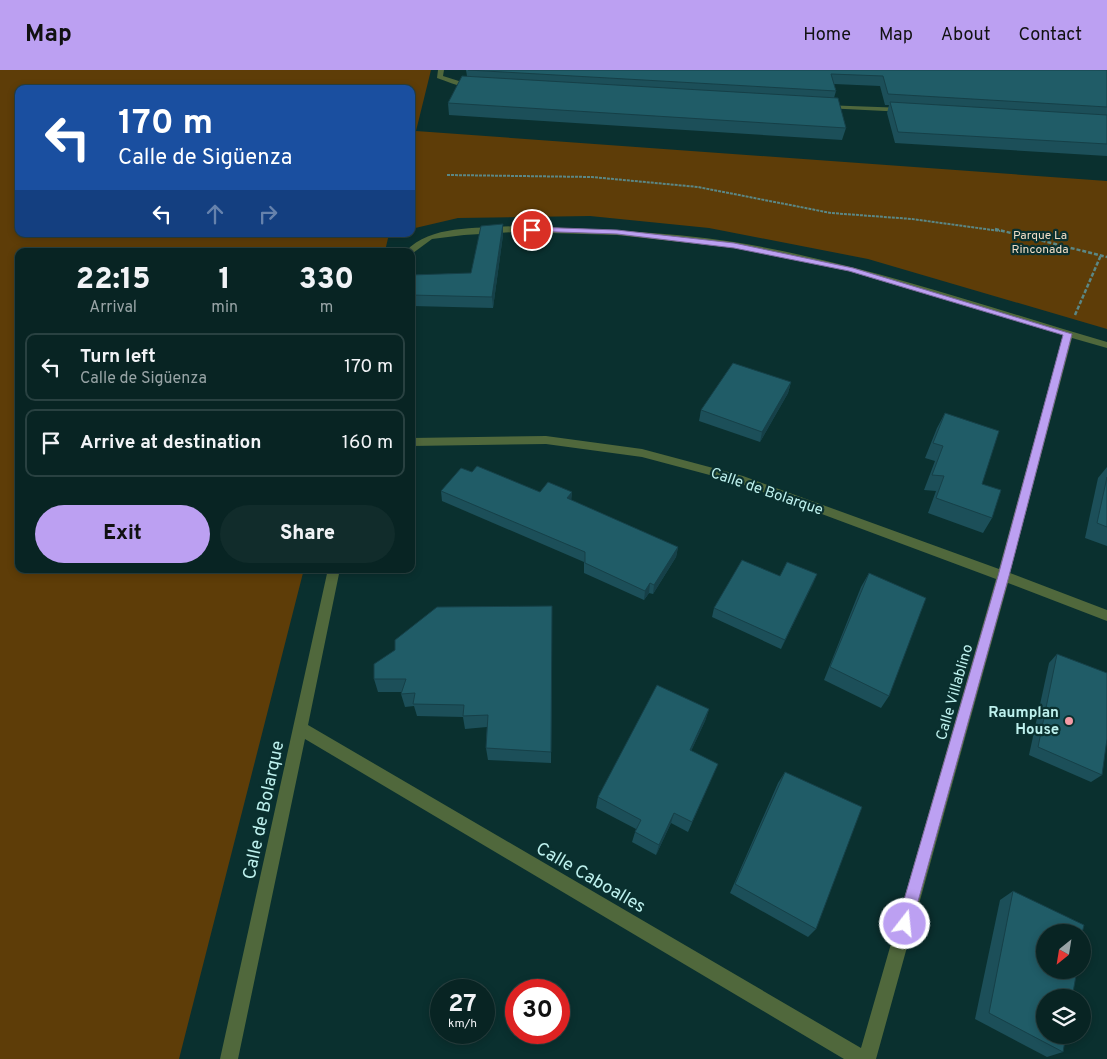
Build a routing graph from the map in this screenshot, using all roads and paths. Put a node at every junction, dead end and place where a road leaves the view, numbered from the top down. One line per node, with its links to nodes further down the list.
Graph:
1 (441, 70): 2 (street)
2 (482, 85)
3 (817, 105): 4 (street)
4 (916, 111)
5 (447, 175): 7 (path)
6 (414, 248): 9 (street)
7 (1100, 255): 8 (path); 9 (path)
8 (1107, 256)
9 (1068, 334): 10 (street); 13 (street, Calle Villablino)
10 (1107, 346)
11 (415, 442): 13 (street, Calle de Bolarque)
12 (333, 573): 15 (street, Calle de Bolarque)
13 (1004, 576): 14 (street, Calle de Bolarque); 18 (street, Calle Villablino)
14 (1107, 616)
15 (301, 730): 16 (street, Calle de Bolarque); 17 (street, Calle Caboalles)
16 (229, 1059)
17 (862, 1059)
18 (867, 1059)

